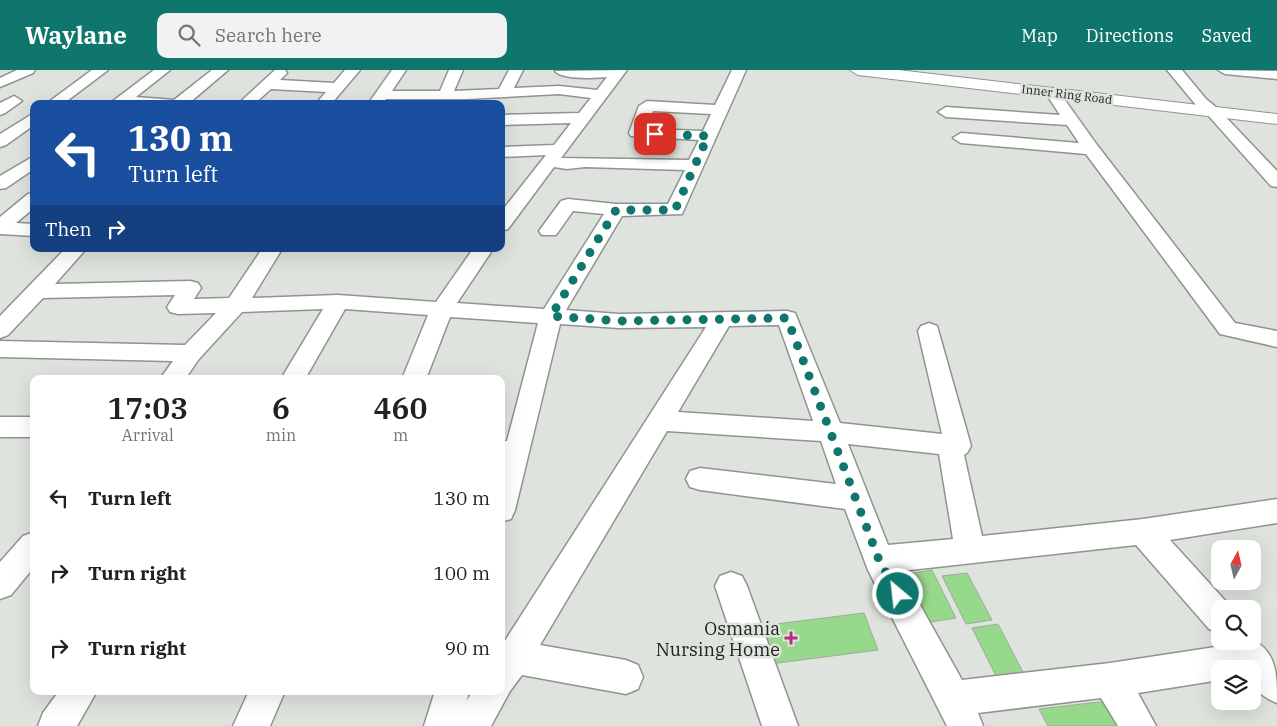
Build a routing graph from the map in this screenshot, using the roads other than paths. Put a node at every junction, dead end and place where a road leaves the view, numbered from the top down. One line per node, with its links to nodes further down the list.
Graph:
1 (28, 70): 21 (street)
2 (100, 70): 28 (street)
3 (163, 70): 29 (street)
4 (221, 70): 30 (street)
5 (284, 70): 18 (street)
6 (353, 70): 19 (street)
7 (398, 70): 26 (street)
8 (456, 70): 24 (street)
9 (516, 70): 23 (street)
10 (739, 70): 35 (street)
11 (858, 70): 22 (highway, Inner Ring Road)
12 (925, 70): 33 (highway, Inner Ring Road)
13 (1174, 70): 33 (street)
14 (1225, 70): 17 (street)
15 (558, 71): 16 (street); 20 (street)
16 (619, 71): 25 (street)
17 (1277, 75)
18 (267, 84): 19 (street); 31 (street)
19 (337, 88): 32 (street)
20 (558, 90): 23 (street); 25 (street)
21 (6, 91): 34 (street)
22 (1052, 92): 33 (highway, Inner Ring Road); 42 (street)
23 (504, 93): 27 (street)
24 (445, 95): 26 (street); 27 (street)
25 (601, 95): 38 (street)
26 (379, 99)
27 (466, 99)
28 (59, 100)
29 (121, 100)
30 (183, 100)
31 (249, 100)
32 (327, 100)
33 (1206, 106): 36 (highway, Inner Ring Road); 39 (highway, Inner Ring Road); 51 (street)
34 (0, 110)
35 (720, 110): 43 (street); 43 (street)
36 (1277, 111)
37 (946, 112): 42 (street)
38 (584, 118): 40 (street); 48 (street)
39 (1277, 119)
40 (505, 120)
41 (30, 121): 45 (street)
42 (1072, 121): 46 (street)
43 (708, 136): 50 (street)
44 (961, 138): 46 (street)
45 (0, 142)
46 (1091, 149): 75 (street)
47 (505, 152): 48 (street)
48 (555, 156): 50 (street); 56 (street)
49 (30, 165): 53 (street)
50 (695, 165): 59 (street)
51 (1270, 167): 52 (street)
52 (1277, 182)
53 (0, 184)
54 (30, 187): 55 (street)
55 (0, 188)
56 (527, 192): 57 (street); 60 (street)
57 (505, 193)
58 (30, 202): 61 (street)
59 (616, 210): 63 (street); 71 (street)
60 (505, 220)
61 (0, 228): 62 (street)
62 (30, 230)
63 (549, 231)
64 (73, 252): 67 (street)
65 (270, 252): 69 (street)
66 (481, 252): 70 (street)
67 (38, 291): 69 (street); 73 (street)
68 (338, 302): 69 (street); 70 (street); 79 (street)
69 (236, 305): 77 (street)
70 (442, 309): 71 (street); 80 (street)
71 (551, 316): 72 (street); 85 (street)
72 (722, 320): 81 (street); 84 (street)
73 (0, 330)
74 (928, 331): 84 (street)
75 (1277, 339)
76 (0, 349): 77 (street)
77 (191, 353): 78 (street)
78 (175, 375)
79 (295, 375)
80 (416, 375)
81 (659, 421): 84 (street); 99 (street)
82 (0, 427): 83 (street)
83 (30, 427)
84 (830, 432): 89 (street)
85 (509, 451): 88 (street)
86 (951, 456): 93 (street)
87 (700, 479): 89 (street)
88 (505, 480)
89 (856, 498): 94 (street)
90 (1277, 511): 91 (street)
91 (1143, 532): 93 (street); 97 (street)
92 (30, 550): 95 (street)
93 (970, 550): 94 (street)
94 (879, 560): 107 (street)
95 (0, 585)
96 (731, 586): 112 (street)
97 (1211, 608)
98 (1248, 650): 101 (street); 102 (street)
99 (508, 667): 100 (street)
100 (626, 677)
101 (1110, 680): 107 (street); 113 (street)
102 (1277, 686)
103 (77, 695): 108 (street)
104 (266, 695): 109 (street)
105 (451, 695): 110 (street)
106 (491, 695): 111 (street)
107 (959, 712)
108 (56, 726)
109 (251, 726)
110 (442, 726)
111 (472, 726)
112 (780, 726)
113 (1138, 726)

